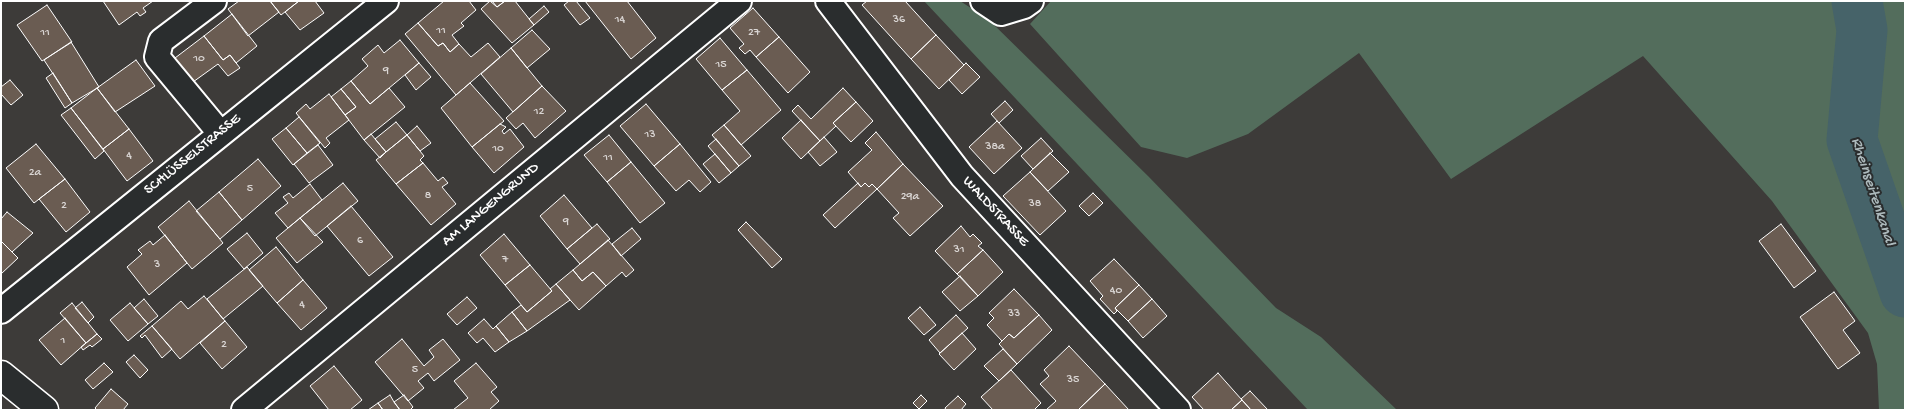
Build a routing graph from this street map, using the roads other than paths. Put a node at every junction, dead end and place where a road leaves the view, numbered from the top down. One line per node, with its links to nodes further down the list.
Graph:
1 (214, 1): 7 (street)
2 (386, 1): 7 (street, SCHLÜSSELSTRASSE)
3 (739, 1): 11 (street, AM LANGENGRUND)
4 (828, 1): 12 (street, WALDSTRASSE)
5 (983, 1): 6 (street)
6 (1031, 1)
7 (220, 133): 8 (street, SCHLÜSSELSTRASSE)
8 (1, 311)
9 (1, 375): 10 (street)
10 (44, 410)
11 (244, 410)
12 (1178, 410)

